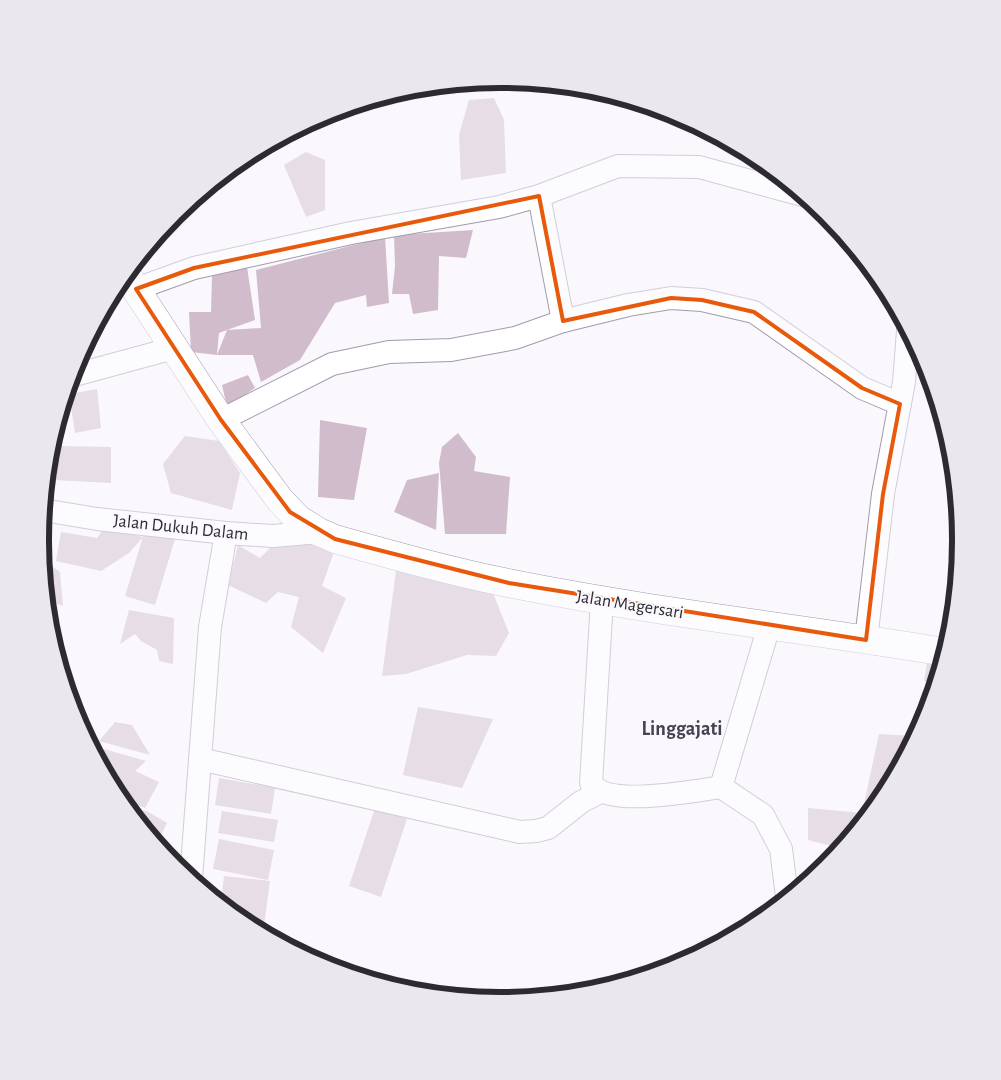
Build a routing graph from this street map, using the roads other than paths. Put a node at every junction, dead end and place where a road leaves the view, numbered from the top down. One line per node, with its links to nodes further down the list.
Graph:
1 (787, 191): 2 (street)
2 (539, 196): 3 (street); 4 (street)
3 (131, 281): 6 (street, Jalan Magersari)
4 (564, 320): 8 (street); 9 (street)
5 (907, 342): 8 (street)
6 (174, 348): 7 (street); 9 (street, Jalan Magersari)
7 (81, 374)
8 (900, 404): 15 (street)
9 (221, 420): 11 (street, Jalan Magersari)
10 (50, 511): 12 (street, Jalan Dukuh Dalam)
11 (319, 532): 12 (street, Jalan Dukuh Dalam); 13 (street, Jalan Magersari)
12 (226, 533): 17 (street)
13 (602, 600): 14 (street, Jalan Magersari); 19 (street)
14 (769, 626): 15 (street, Jalan Magersari); 18 (street)
15 (866, 640): 16 (street, Jalan Magersari)
16 (938, 651)
17 (200, 759): 19 (street); 20 (street)
18 (721, 787): 19 (street); 21 (street)
19 (600, 792)
20 (192, 869)
21 (786, 890)

